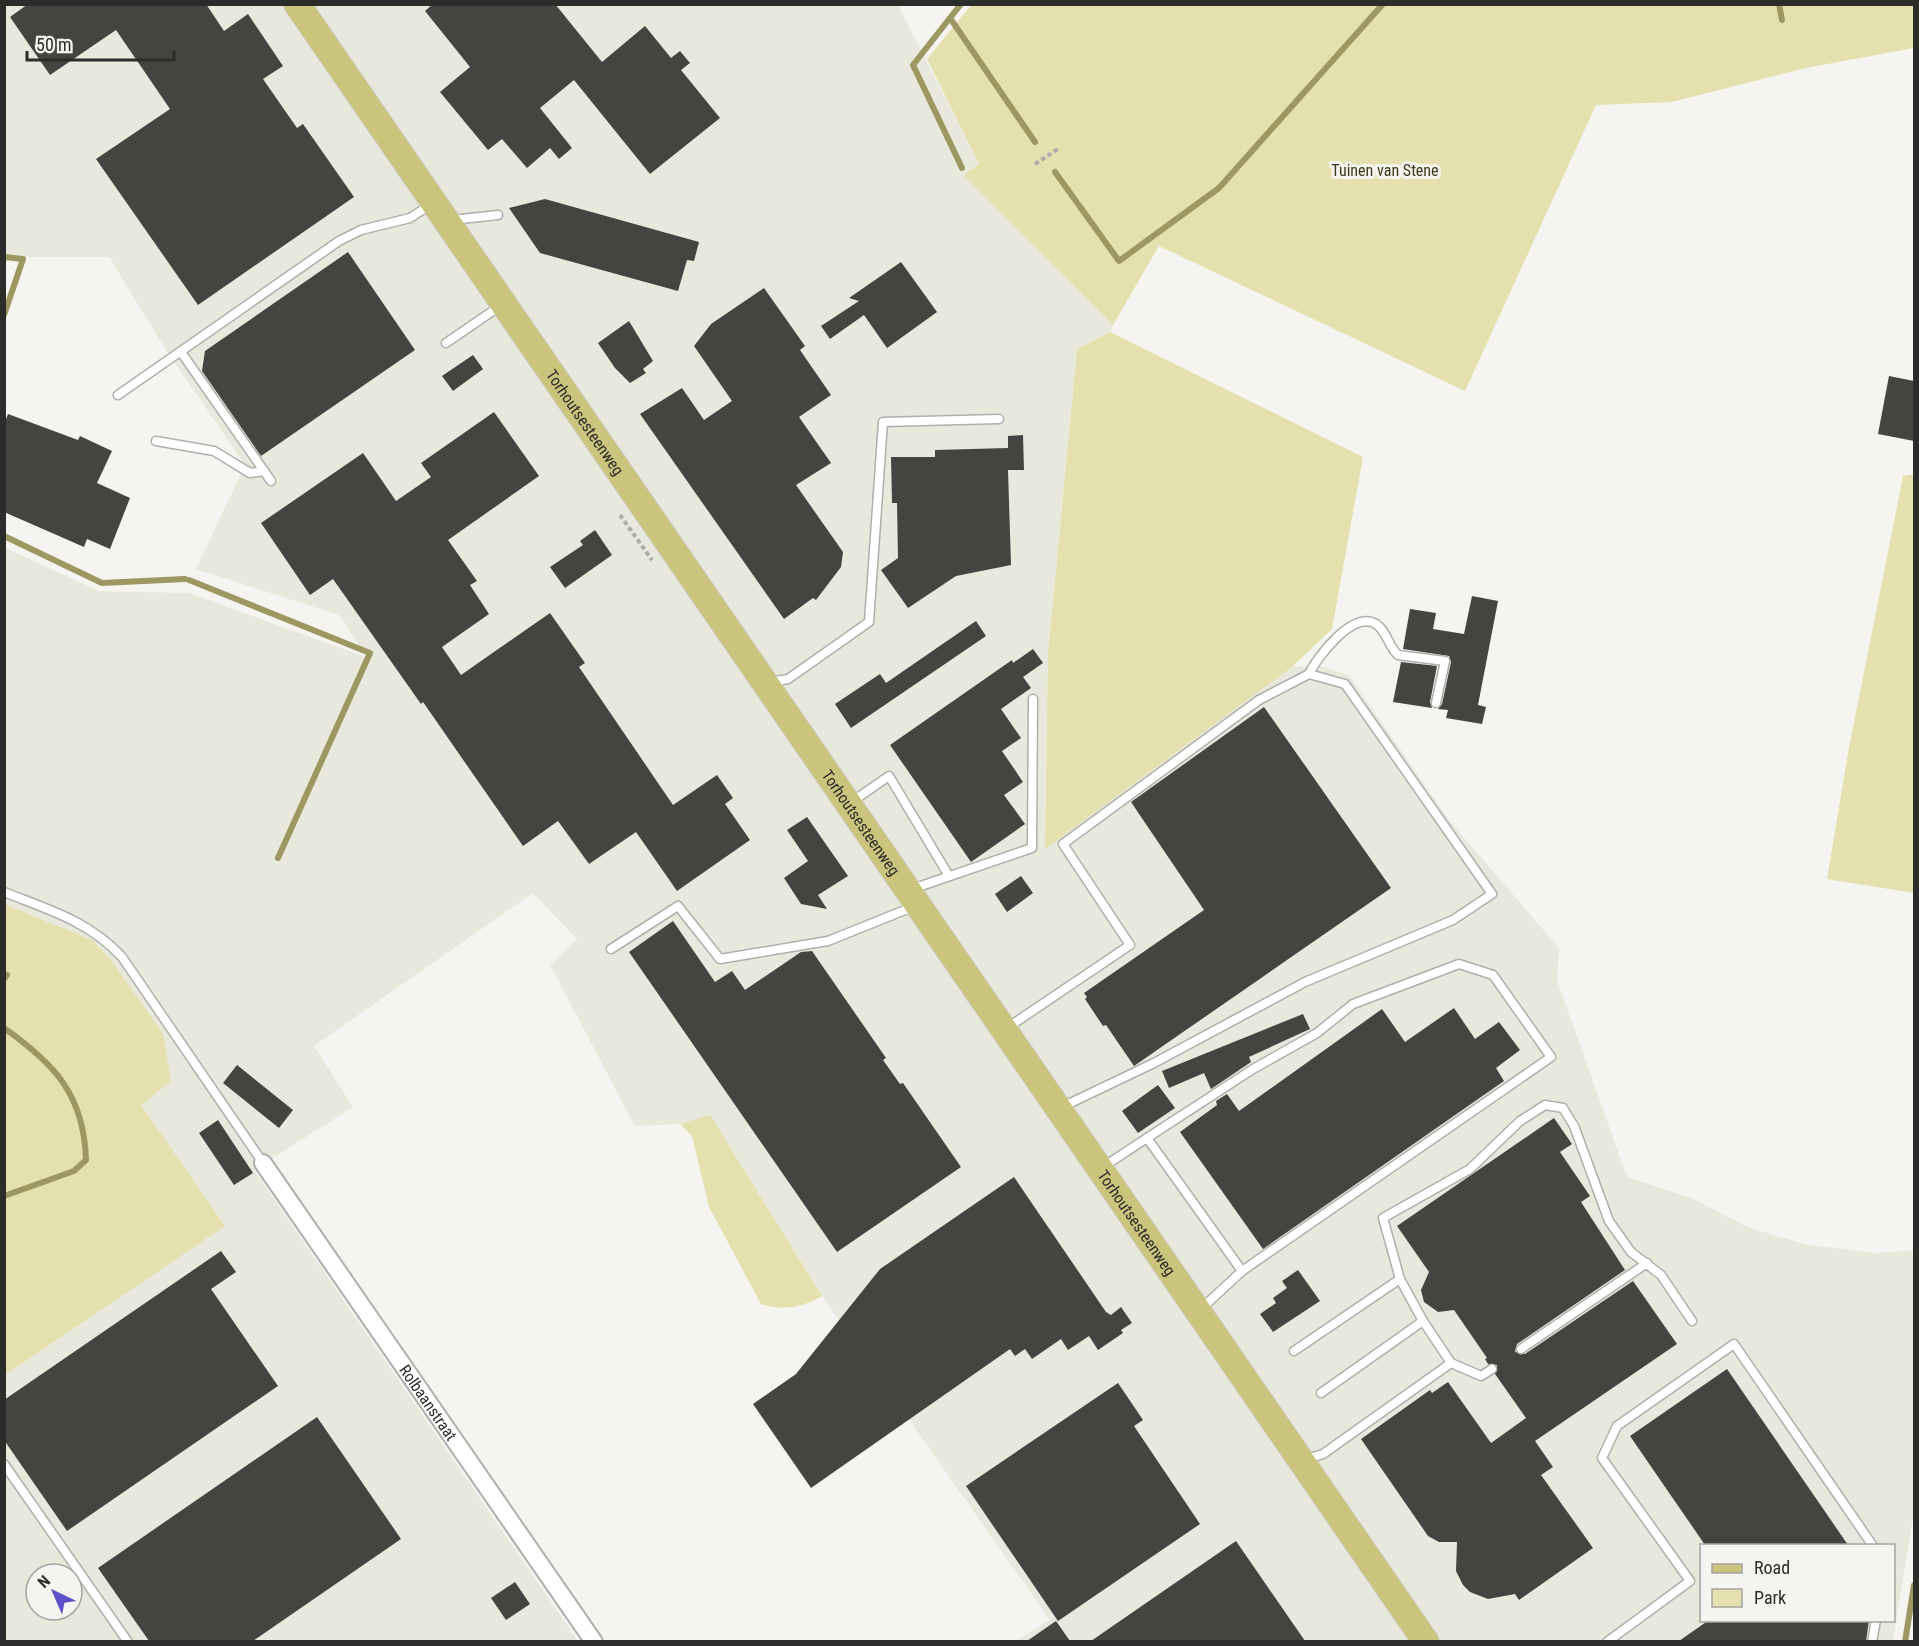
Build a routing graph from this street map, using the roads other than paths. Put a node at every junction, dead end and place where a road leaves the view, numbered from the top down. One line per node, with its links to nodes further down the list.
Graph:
1 (297, 4): 2 (main road, Torhoutsesteenweg)
2 (439, 212): 3 (lane); 4 (main road, Torhoutsesteenweg); 6 (lane)
3 (498, 215)
4 (503, 304): 5 (lane); 13 (main road, Torhoutsesteenweg)
5 (446, 343)
6 (181, 352): 7 (lane); 10 (lane)
7 (118, 395)
8 (999, 419): 13 (lane)
9 (156, 441): 10 (lane)
10 (264, 471): 11 (lane)
11 (271, 481)
12 (1309, 674): 15 (lane); 21 (lane); 22 (lane)
13 (766, 683): 16 (main road, Torhoutsesteenweg)
14 (1033, 699): 17 (lane)
15 (1436, 703)
16 (849, 803): 17 (lane); 19 (main road, Torhoutsesteenweg)
17 (949, 876): 19 (lane)
18 (4, 892): 24 (lane)
19 (914, 898): 20 (lane); 21 (main road, Torhoutsesteenweg)
20 (612, 949)
21 (1004, 1030): 22 (main road, Torhoutsesteenweg)
22 (1059, 1108): 25 (main road, Torhoutsesteenweg)
23 (1147, 1138): 25 (lane); 27 (lane); 27 (lane)
24 (263, 1163): 42 (street, Rolbaanstraat)
25 (1100, 1169): 29 (main road, Torhoutsesteenweg)
26 (1647, 1263): 28 (lane); 31 (lane); 32 (lane)
27 (1242, 1271): 29 (lane)
28 (1400, 1279): 30 (lane); 33 (lane)
29 (1198, 1312): 37 (main road, Torhoutsesteenweg)
30 (1423, 1321): 34 (lane); 36 (lane)
31 (1692, 1321)
32 (1521, 1349)
33 (1294, 1351)
34 (1451, 1363): 35 (lane); 37 (lane)
35 (1492, 1369)
36 (1321, 1393)
37 (1301, 1461): 43 (main road, Torhoutsesteenweg)
38 (4, 1464): 41 (lane)
39 (1872, 1544): 44 (lane)
40 (1876, 1622): 45 (lane)
41 (128, 1641)
42 (594, 1641)
43 (1426, 1641)
44 (1607, 1641)
45 (1872, 1641)

